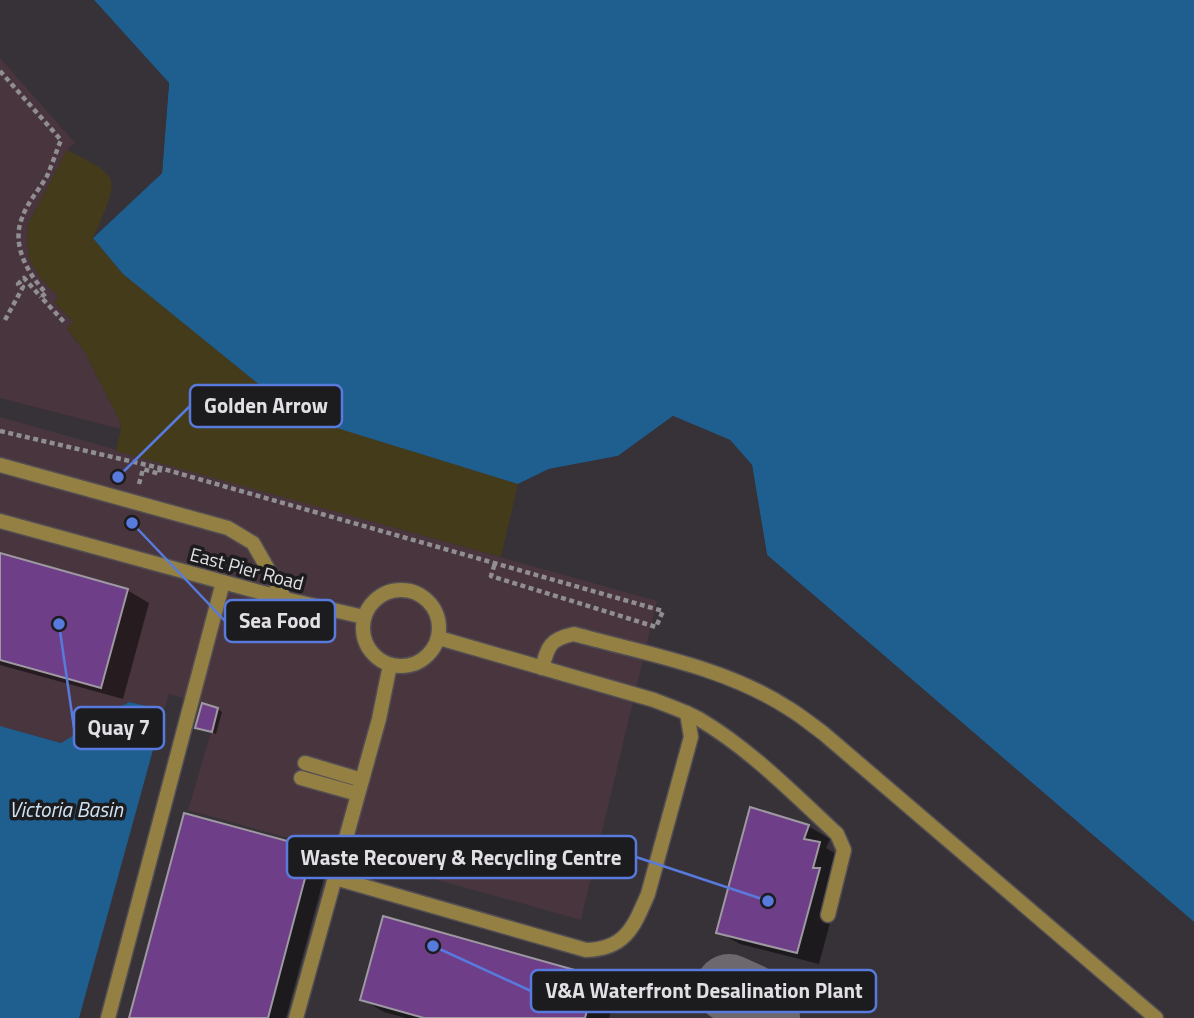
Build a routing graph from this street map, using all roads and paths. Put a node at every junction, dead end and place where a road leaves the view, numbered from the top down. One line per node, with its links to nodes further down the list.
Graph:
1 (0, 71): 2 (path)
2 (41, 297): 3 (path); 4 (path)
3 (5, 320)
4 (65, 323)
5 (0, 431): 7 (path)
6 (0, 465): 12 (street)
7 (160, 468): 8 (path); 10 (path)
8 (143, 469)
9 (0, 521): 11 (street, East Pier Road)
10 (495, 563): 10 (path)
11 (223, 582): 12 (street, East Pier Road); 22 (street)
12 (285, 599): 13 (street, East Pier Road)
13 (364, 617): 14 (street); 15 (street)
14 (439, 638): 15 (street); 16 (street)
15 (390, 665): 19 (street)
16 (542, 668): 17 (street); 24 (street)
17 (687, 713): 20 (street); 21 (street)
18 (303, 770): 19 (street)
19 (360, 787): 20 (street)
20 (335, 878): 23 (street)
21 (828, 915)
22 (108, 1018)
23 (296, 1018)
24 (1156, 1018)

